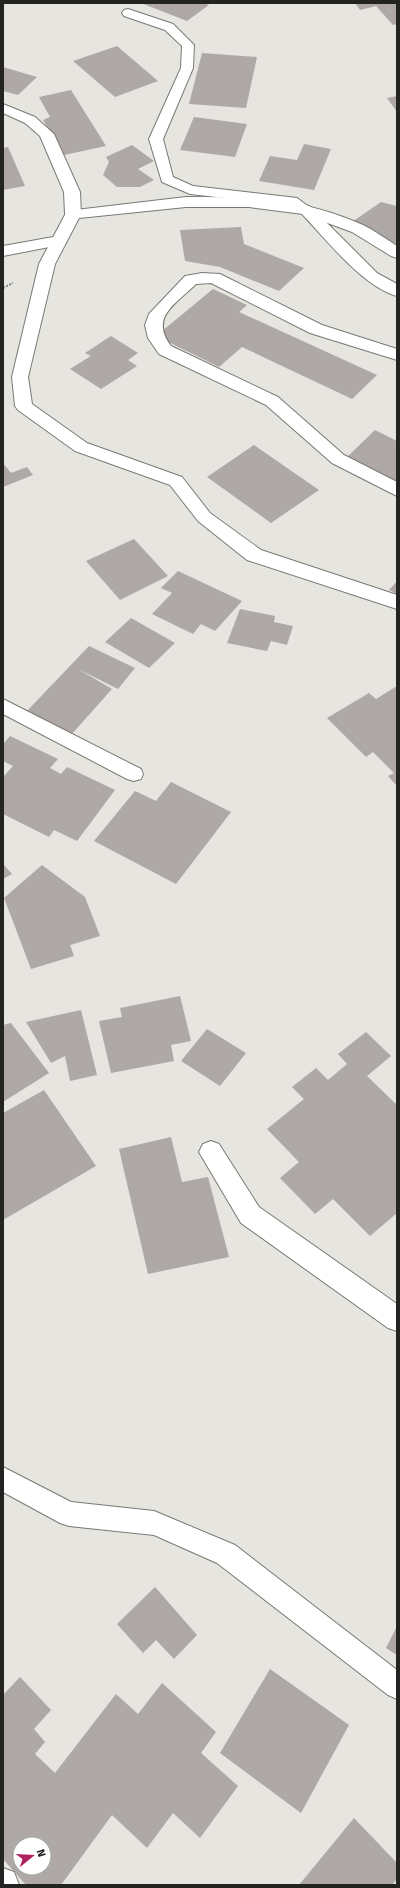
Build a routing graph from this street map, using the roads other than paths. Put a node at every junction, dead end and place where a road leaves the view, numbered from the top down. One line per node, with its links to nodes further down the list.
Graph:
1 (128, 13): 3 (lane)
2 (3, 108): 4 (street)
3 (306, 210): 4 (street); 7 (street); 8 (street)
4 (73, 214): 5 (street)
5 (59, 241): 6 (street); 11 (street)
6 (3, 251)
7 (397, 253)
8 (397, 291)
9 (397, 355): 10 (street)
10 (397, 490)
11 (397, 602)
12 (3, 706): 13 (lane)
13 (134, 774)
14 (211, 1152): 15 (street)
15 (397, 1319)
16 (3, 1479): 17 (lane)
17 (397, 1686)

